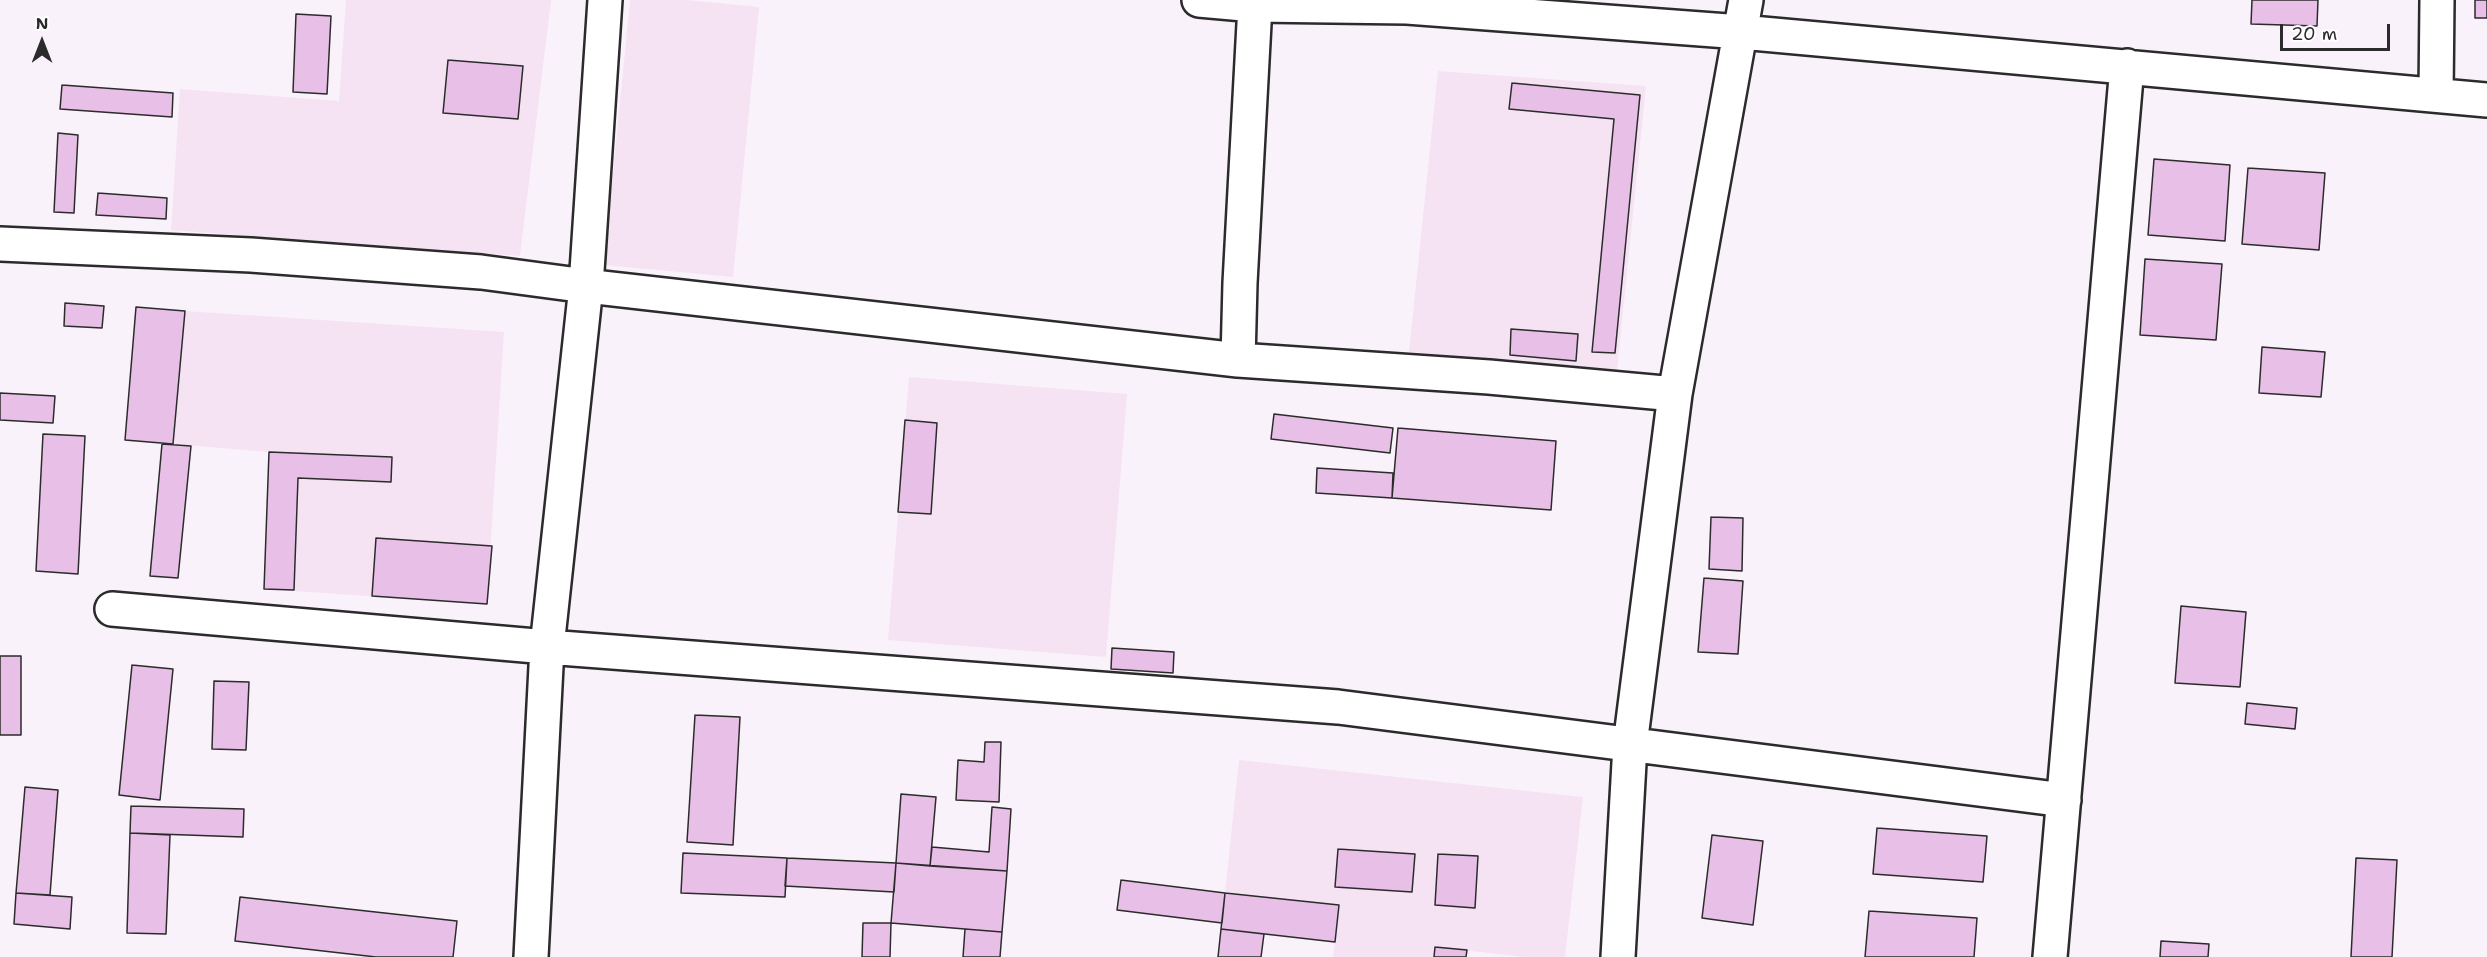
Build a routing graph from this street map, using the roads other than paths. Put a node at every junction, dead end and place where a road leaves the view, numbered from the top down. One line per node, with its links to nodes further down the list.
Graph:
1 (605, 0): 12 (street)
2 (1199, 0): 6 (street)
3 (1746, 0): 7 (street)
4 (2437, 0): 9 (street)
5 (1407, 3): 6 (street); 7 (street)
6 (1255, 6): 13 (street)
7 (1741, 32): 8 (street); 14 (street)
8 (2127, 66): 9 (street); 18 (street)
9 (2436, 95): 10 (street)
10 (2487, 100)
11 (0, 244): 12 (street)
12 (586, 286): 13 (street); 16 (street)
13 (1238, 360): 14 (street)
14 (1675, 394): 17 (street)
15 (112, 609): 16 (street)
16 (547, 647): 17 (street); 19 (street)
17 (1630, 745): 18 (street); 20 (street)
18 (2064, 800): 21 (street)
19 (531, 957)
20 (1618, 957)
21 (2050, 957)

